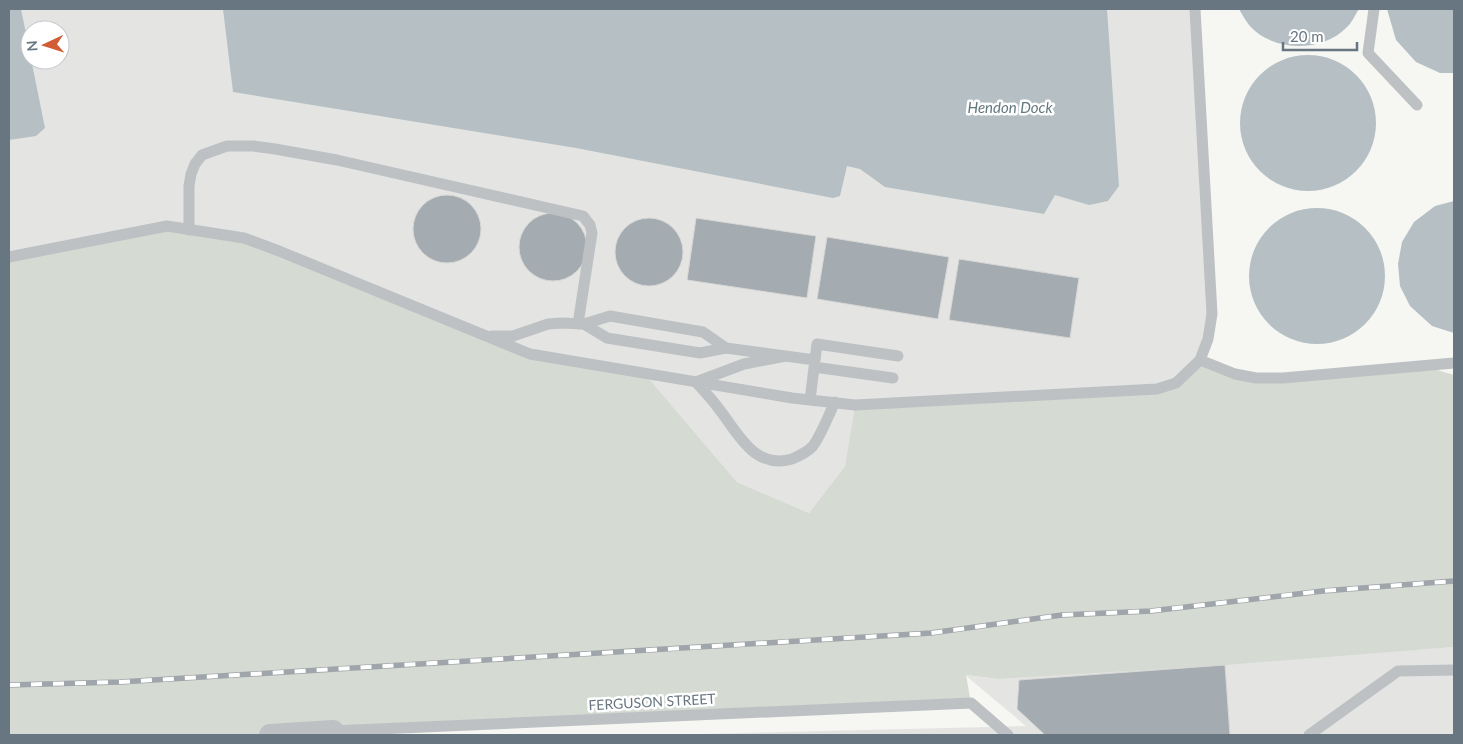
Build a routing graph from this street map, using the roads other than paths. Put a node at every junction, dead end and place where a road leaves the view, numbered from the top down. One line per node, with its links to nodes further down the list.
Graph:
1 (1194, 9): 11 (lane)
2 (1374, 9): 3 (lane)
3 (1417, 106)
4 (189, 230): 5 (lane); 6 (lane); 7 (lane)
5 (9, 257)
6 (581, 324): 7 (lane); 8 (lane); 8 (lane)
7 (485, 336): 15 (lane)
8 (726, 348): 9 (lane)
9 (786, 356): 12 (lane); 15 (lane)
10 (898, 356): 12 (lane)
11 (1200, 360): 13 (lane); 17 (lane)
12 (815, 363): 14 (lane); 16 (lane)
13 (1454, 363)
14 (893, 378)
15 (696, 382): 16 (lane); 17 (lane)
16 (810, 400): 17 (lane)
17 (835, 402)
18 (1454, 670): 22 (lane)
19 (335, 733): 20 (street); 21 (lane, FERGUSON STREET)
20 (270, 735)
21 (1008, 735)
22 (1309, 735)

